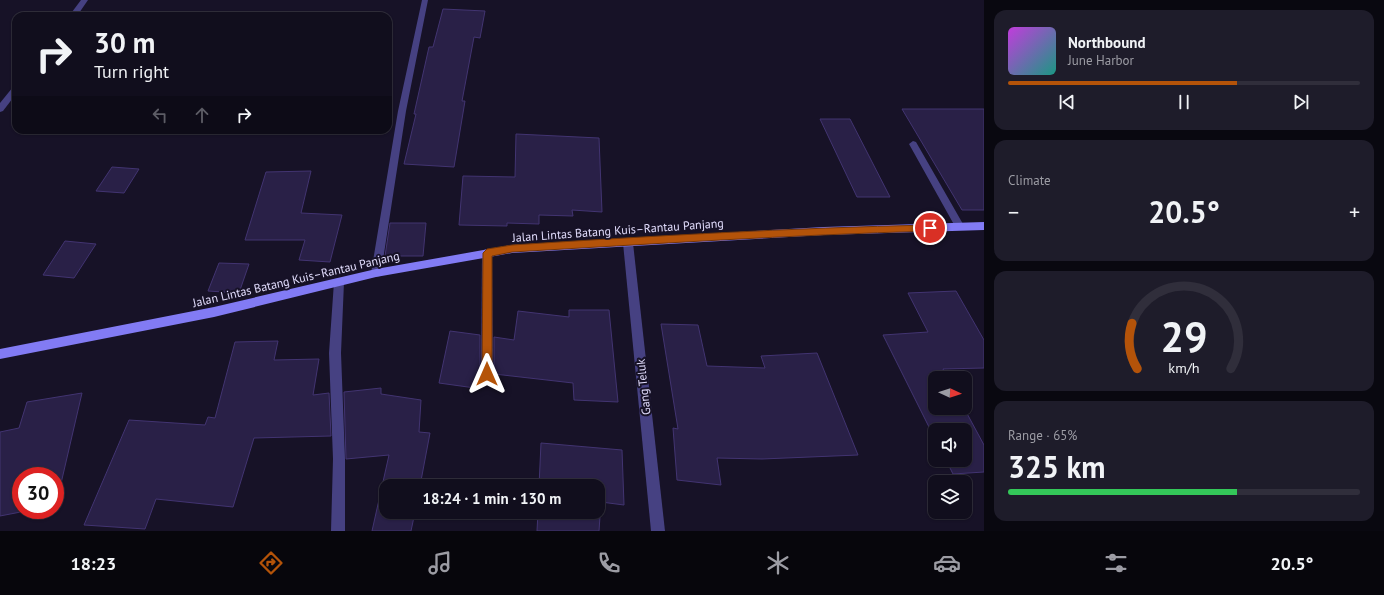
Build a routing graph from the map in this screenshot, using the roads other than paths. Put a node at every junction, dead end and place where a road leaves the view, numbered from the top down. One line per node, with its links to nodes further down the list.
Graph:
1 (86, 0): 3 (street)
2 (425, 0): 11 (street)
3 (76, 12)
4 (12, 94): 5 (street)
5 (0, 109)
6 (913, 144): 8 (street)
7 (984, 226): 8 (main road, Jalan Lintas Batang Kuis–Rantau Panjang)
8 (960, 227): 9 (main road, Jalan Lintas Batang Kuis–Rantau Panjang)
9 (628, 243): 10 (main road, Jalan Lintas Batang Kuis–Rantau Panjang); 16 (street, Gang Teluk)
10 (487, 253): 11 (main road, Jalan Lintas Batang Kuis–Rantau Panjang); 14 (street)
11 (376, 273): 12 (main road, Jalan Lintas Batang Kuis–Rantau Panjang)
12 (339, 282): 13 (main road, Jalan Lintas Batang Kuis–Rantau Panjang); 15 (street)
13 (0, 354)
14 (487, 374)
15 (338, 531)
16 (658, 531)

